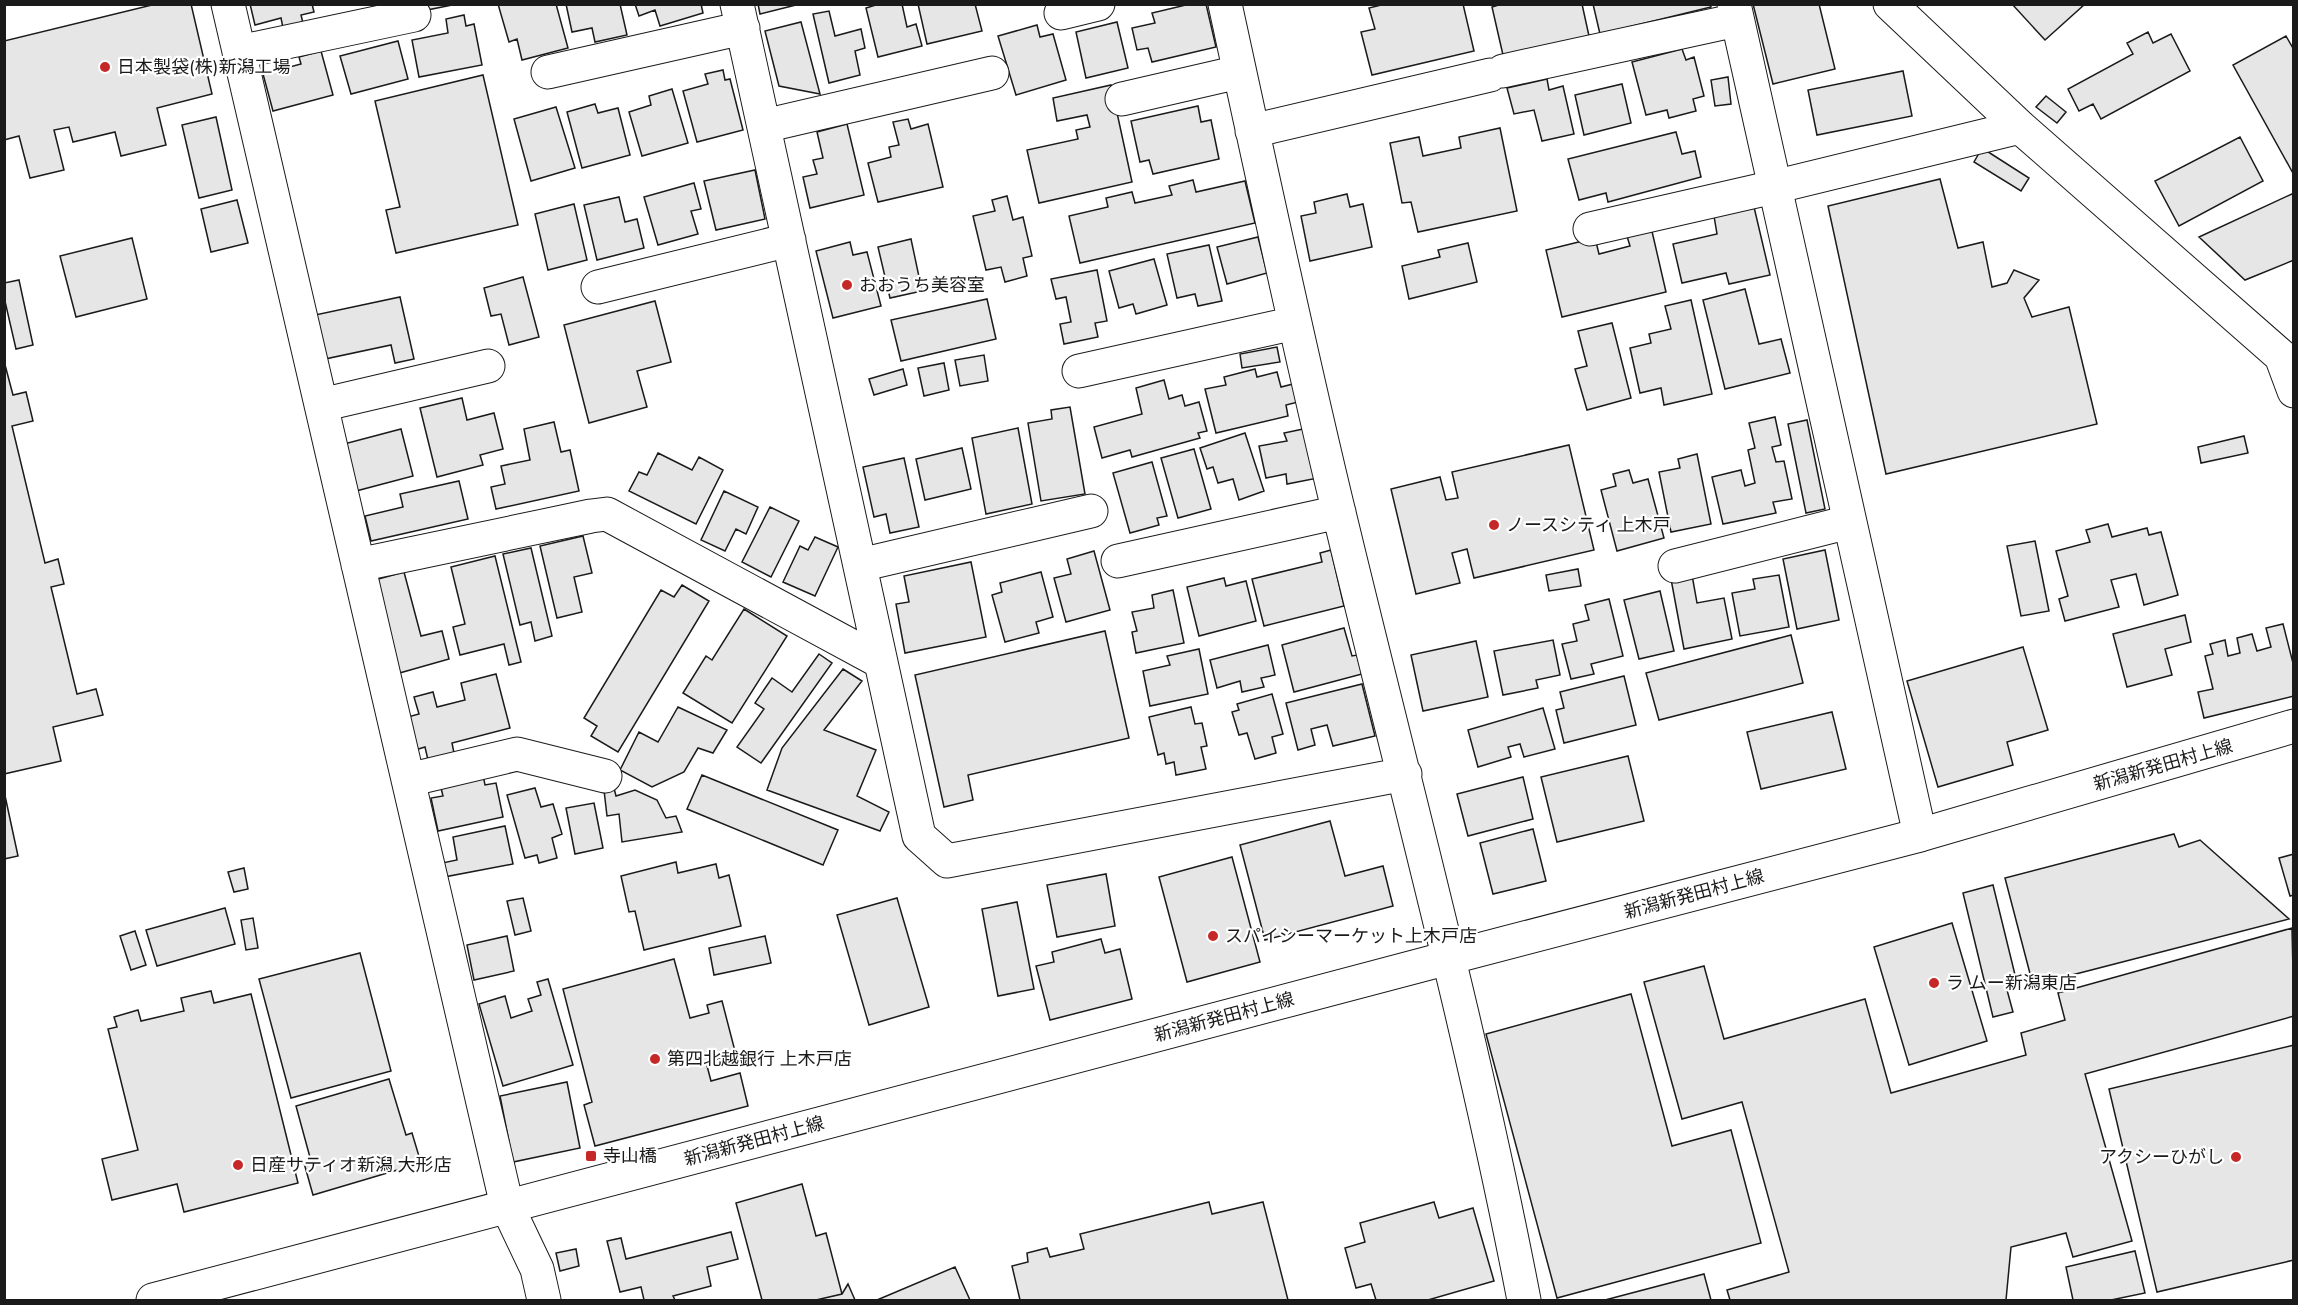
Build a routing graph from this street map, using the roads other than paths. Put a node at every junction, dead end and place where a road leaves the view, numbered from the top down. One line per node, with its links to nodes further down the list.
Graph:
1 (228, 4): 9 (street)
2 (1098, 4): 6 (street)
3 (1225, 4): 11 (street)
4 (1890, 4): 15 (street)
5 (1735, 12): 16 (street); 17 (street)
6 (1061, 13)
7 (414, 15): 9 (street)
8 (740, 16): 10 (street); 14 (street)
9 (240, 52): 26 (street)
10 (548, 72)
11 (1239, 72): 13 (street); 16 (street)
12 (992, 73): 14 (street)
13 (1122, 99)
14 (764, 126): 19 (street)
15 (2020, 127): 17 (street); 22 (street)
16 (1252, 131): 21 (street)
17 (1774, 187): 18 (street); 29 (street)
18 (1590, 229)
19 (789, 240): 20 (street); 31 (street)
20 (598, 287)
21 (1295, 323): 24 (street); 28 (street)
22 (2287, 349): 25 (street)
23 (488, 366): 26 (street)
24 (1079, 371)
25 (2294, 391)
26 (321, 405): 32 (street)
27 (1091, 511): 31 (street)
28 (1339, 512): 30 (street); 36 (street)
29 (1849, 522): 33 (street); 39 (street)
30 (1118, 561)
31 (860, 565): 34 (street)
32 (358, 566): 34 (street); 38 (street)
33 (1675, 566)
34 (881, 662): 36 (street)
35 (2294, 726): 39 (street, 新潟新発田村上線)
36 (1405, 774): 40 (street)
37 (605, 776): 38 (street)
38 (408, 780): 41 (street)
39 (1920, 835): 40 (street, 新潟新発田村上線)
40 (1448, 958): 41 (street, 新潟新発田村上線); 44 (street)
41 (507, 1206): 42 (street, 新潟新発田村上線); 43 (street)
42 (153, 1300)
43 (544, 1300)
44 (1524, 1300)

